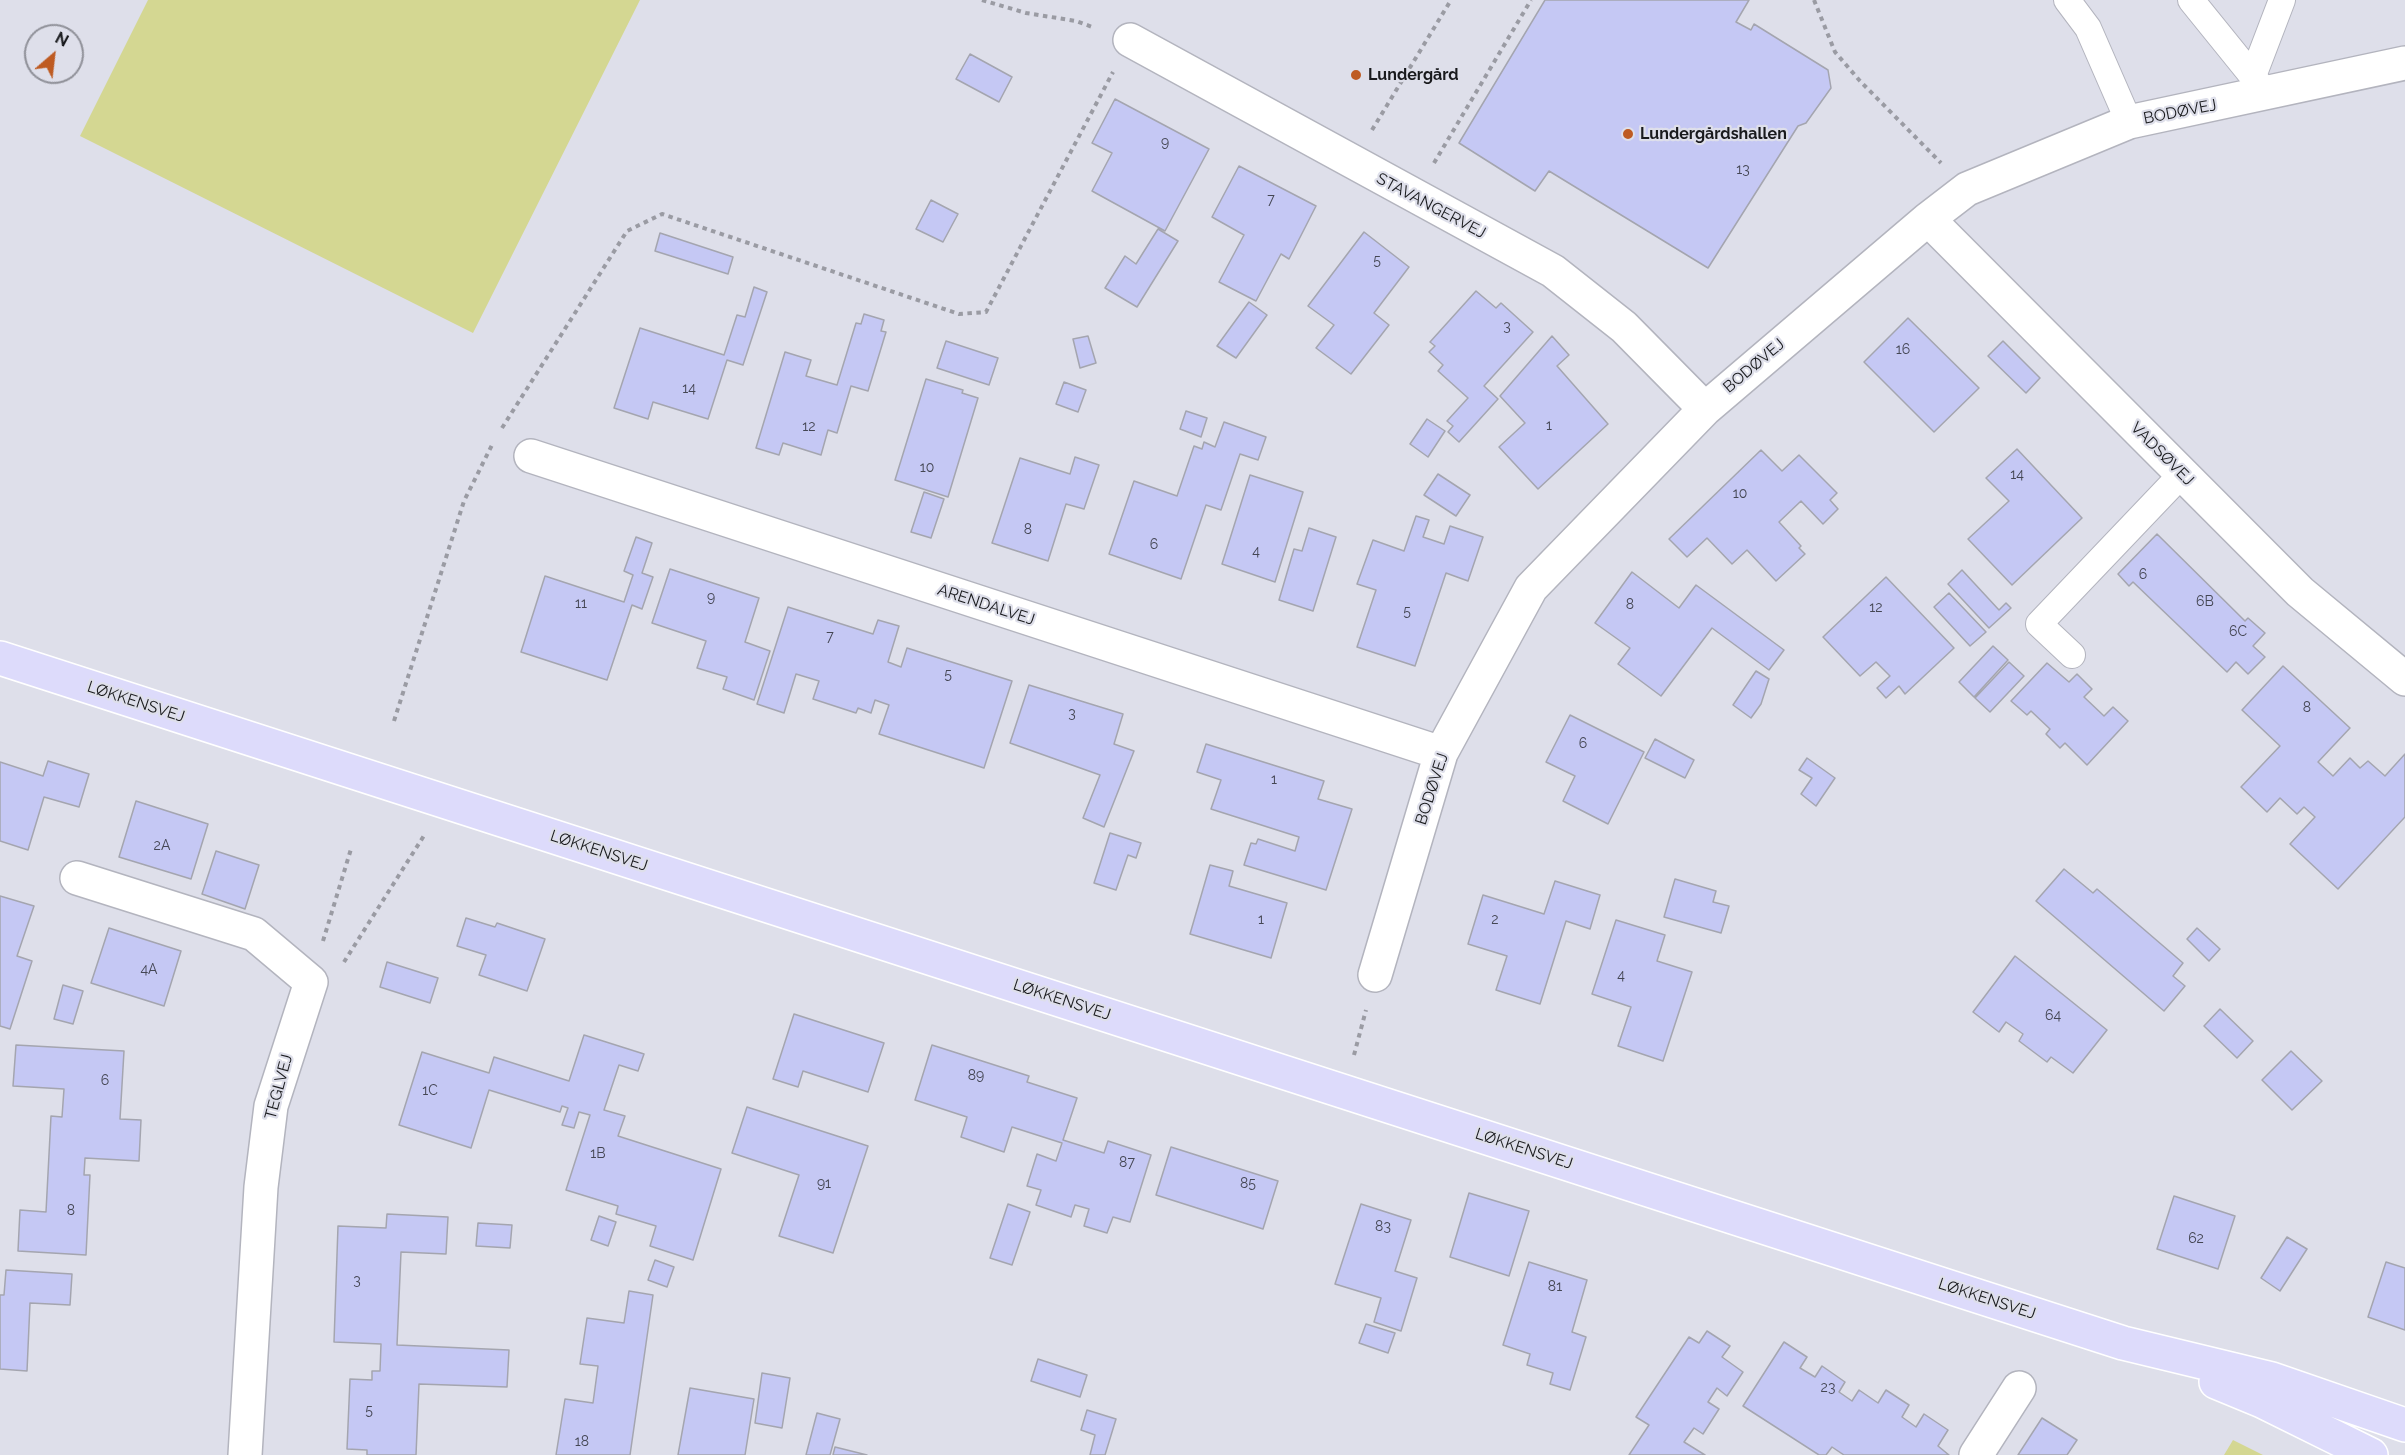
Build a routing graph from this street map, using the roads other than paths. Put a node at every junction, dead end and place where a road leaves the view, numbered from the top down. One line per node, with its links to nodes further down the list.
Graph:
1 (2067, 0): 7 (lane)
2 (2191, 0): 6 (lane)
3 (2282, 0): 6 (lane)
4 (1130, 40): 9 (street, STAVANGERVEJ)
5 (2405, 63): 6 (street, BODØVEJ)
6 (2260, 85): 7 (street, BODØVEJ)
7 (2129, 122): 8 (street, BODØVEJ)
8 (1928, 219): 9 (street, BODØVEJ); 11 (street, VADSØVEJ)
9 (1704, 409): 15 (street, BODØVEJ)
10 (531, 456): 15 (street, ARENDALVEJ)
11 (2182, 474): 12 (lane); 14 (street, VADSØVEJ)
12 (2072, 655)
13 (0, 658): 18 (main road, LØKKENSVEJ)
14 (2405, 679)
15 (1441, 753): 17 (street, BODØVEJ)
16 (76, 878): 21 (street, TEGLVEJ)
17 (1376, 975)
18 (2123, 1343): 20 (main road, LØKKENSVEJ); 23 (main road, LØKKENSVEJ)
19 (2019, 1388): 22 (street)
20 (2405, 1425)
21 (245, 1455)
22 (1976, 1455)
23 (2371, 1455)

